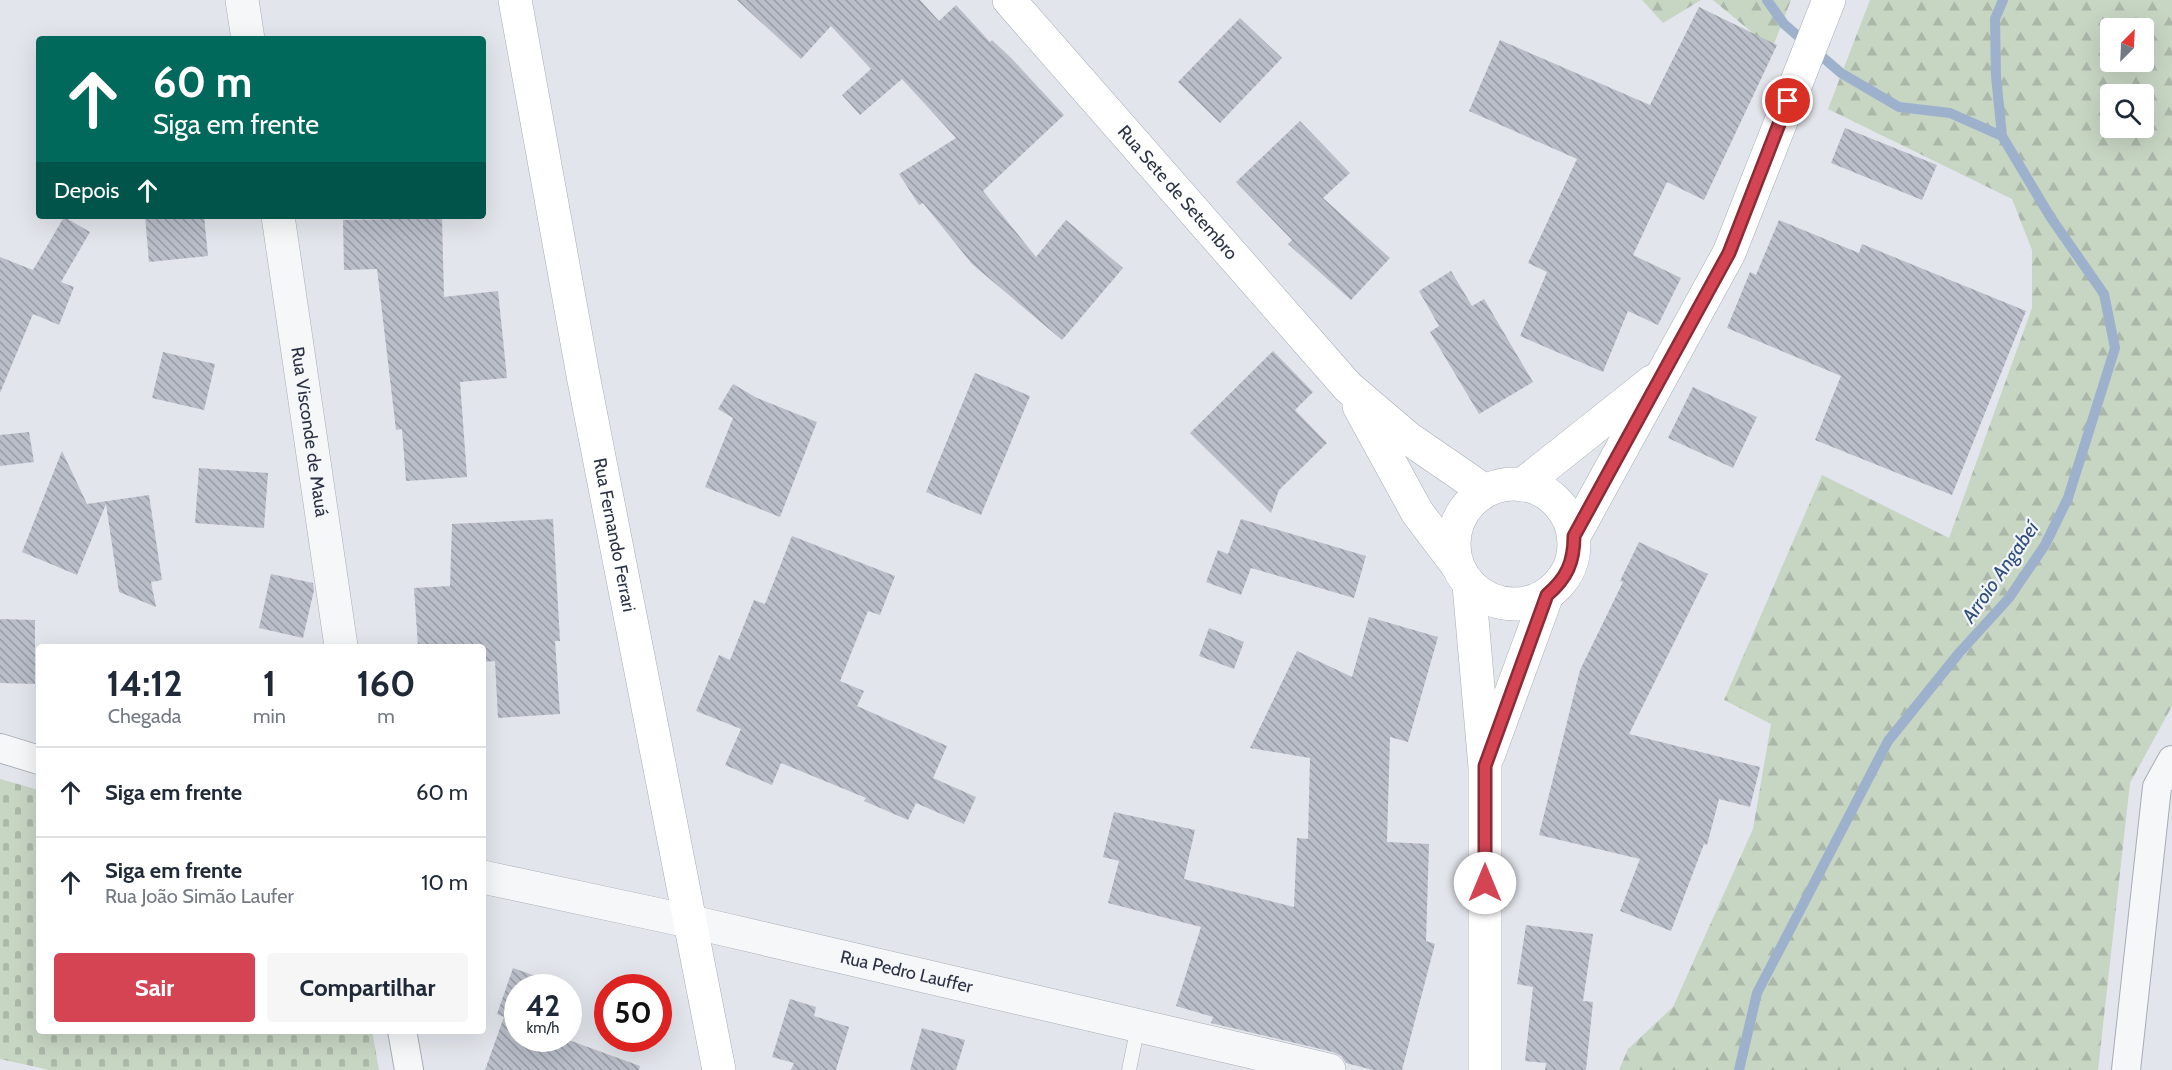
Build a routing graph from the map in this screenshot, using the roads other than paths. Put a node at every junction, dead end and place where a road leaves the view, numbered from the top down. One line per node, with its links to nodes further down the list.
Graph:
1 (242, 0): 5 (street)
2 (515, 0): 20 (main road, Rua Fernando Ferrari)
3 (1010, 0): 8 (main road, Rua Sete de Setembro)
4 (1827, 7): 7 (main road)
5 (248, 36)
6 (278, 219): 14 (street, Rua Visconde de Mauá)
7 (1662, 374): 9 (main road); 11 (main road)
8 (1348, 387): 10 (main road, Rua Sete de Setembro); 12 (main road, Rua Sete de Setembro)
9 (1522, 485): 10 (main road); 11 (main road)
10 (1485, 491): 12 (main road)
11 (1574, 536): 13 (main road)
12 (1463, 575): 13 (main road); 18 (main road)
13 (1547, 595): 18 (main road)
14 (341, 644)
15 (0, 748): 16 (street)
16 (36, 759)
17 (2172, 760): 28 (street)
18 (1485, 766): 27 (main road)
19 (486, 878): 20 (street, Rua Pedro Lauffer)
20 (688, 921): 21 (street, Rua Pedro Lauffer); 24 (main road, Rua Fernando Ferrari)
21 (1138, 1026): 25 (lane); 26 (street, Rua Pedro Lauffer)
22 (403, 1034): 23 (street)
23 (409, 1070)
24 (719, 1070)
25 (1129, 1070)
26 (1329, 1070)
27 (1485, 1070)
28 (2126, 1070)

